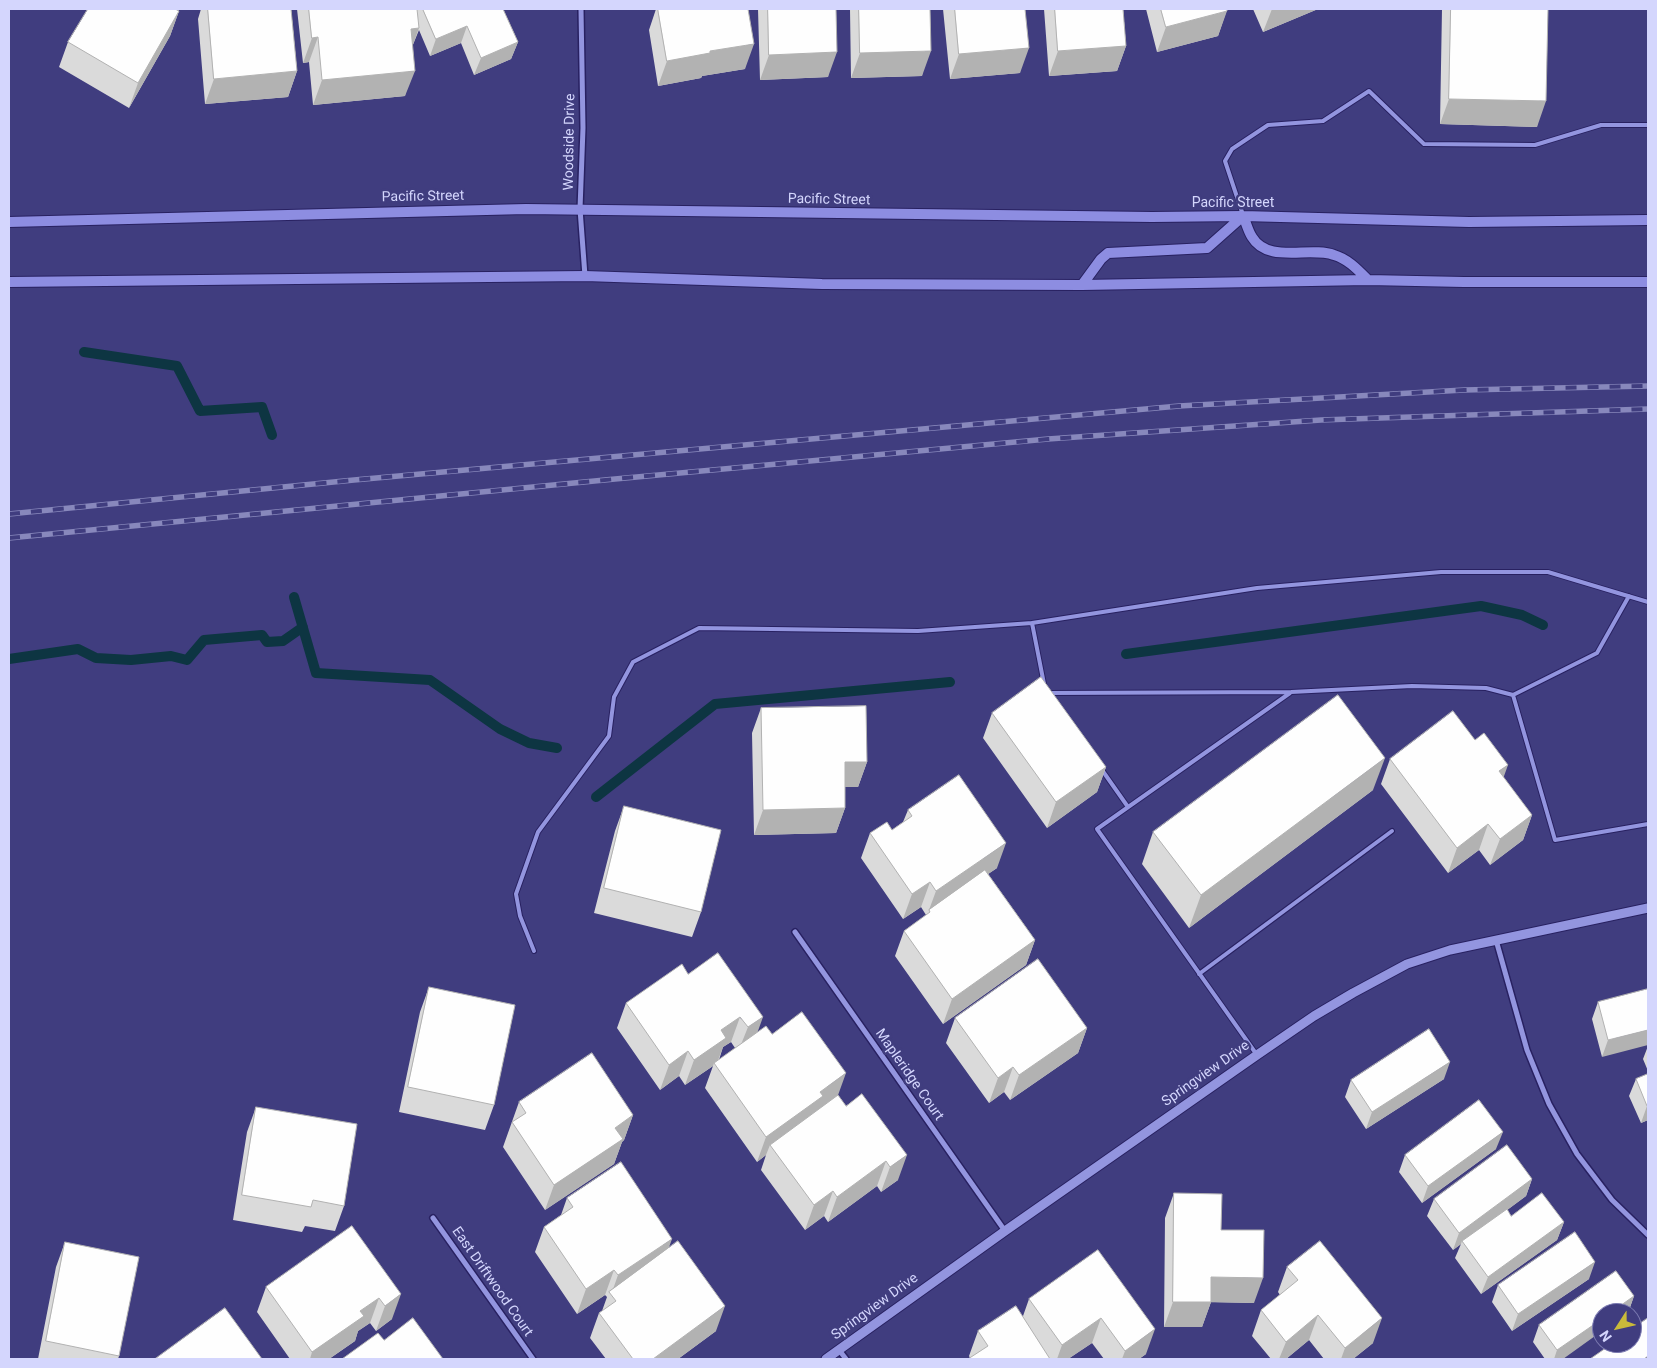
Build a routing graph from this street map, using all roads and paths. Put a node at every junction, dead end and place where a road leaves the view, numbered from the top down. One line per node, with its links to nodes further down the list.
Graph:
1 (581, 9): 3 (street, Woodside Drive)
2 (1648, 125): 4 (lane)
3 (580, 209): 4 (main road, Pacific Street); 6 (main road, Pacific Street); 7 (street, Woodside Drive)
4 (1243, 216): 5 (main road, Pacific Street); 8 (main road); 11 (main road)
5 (1648, 220)
6 (9, 222)
7 (585, 276): 9 (main road); 11 (main road)
8 (1368, 280): 10 (main road); 11 (main road)
9 (9, 282)
10 (1648, 282)
11 (1082, 285)
12 (1629, 596): 13 (lane); 14 (lane); 17 (lane)
13 (1648, 602)
14 (1032, 623): 16 (lane); 26 (lane)
15 (1291, 692): 16 (lane); 17 (lane); 20 (lane)
16 (1046, 693): 18 (lane)
17 (1513, 695): 21 (lane)
18 (1052, 700)
19 (1101, 769): 20 (lane)
20 (1128, 807): 27 (lane)
21 (1648, 824)
22 (1392, 831): 27 (lane)
23 (1648, 908): 25 (street, Springview Drive)
24 (795, 932): 30 (street, Mapleridge Court)
25 (1496, 940): 28 (street, Springview Drive); 31 (street)
26 (534, 952)
27 (1199, 974): 28 (lane)
28 (1257, 1055): 30 (street, Springview Drive)
29 (433, 1218): 33 (street, East Driftwood Court)
30 (1005, 1231): 32 (street, Springview Drive)
31 (1648, 1235)
32 (839, 1350): 34 (street, Springview Drive); 35 (street)
33 (533, 1359)
34 (826, 1359)
35 (846, 1359)

